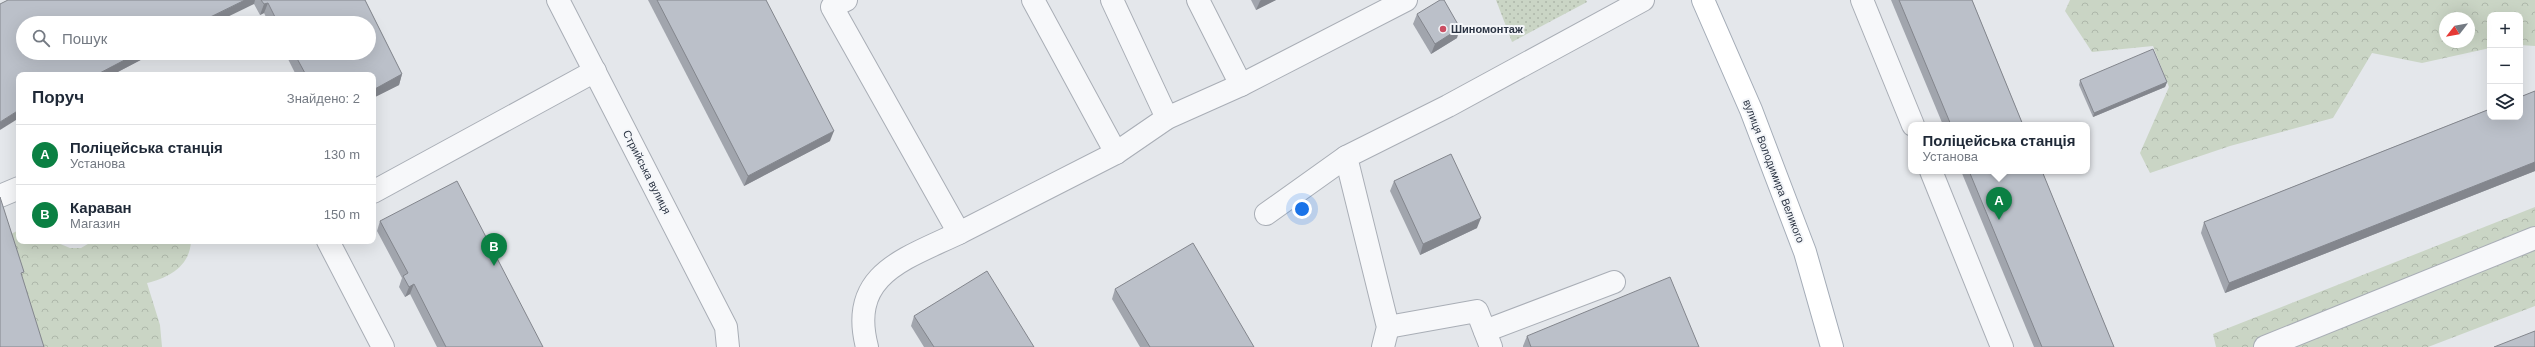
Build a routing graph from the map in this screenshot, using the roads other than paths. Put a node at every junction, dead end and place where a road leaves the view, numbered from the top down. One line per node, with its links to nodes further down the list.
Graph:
1 (558, 0): 10 (lane, Стрийська вулиця)
2 (1033, 0): 14 (lane)
3 (1112, 0): 12 (lane)
4 (1198, 0): 11 (lane)
5 (1406, 0): 11 (lane)
6 (1643, 0): 15 (lane)
7 (1702, 0): 30 (main road, вулиця Володимира Великого)
8 (1862, 0): 13 (lane)
9 (836, 2): 21 (lane)
10 (595, 71): 18 (lane); 28 (lane, Стрийська вулиця)
11 (1241, 85): 12 (lane)
12 (1167, 118): 14 (lane)
13 (1912, 122)
14 (1116, 154): 21 (lane)
15 (1346, 157): 20 (lane); 25 (lane)
16 (1932, 174): 31 (lane)
17 (16, 189): 19 (lane)
18 (376, 190)
19 (0, 196)
20 (1266, 214)
21 (959, 233): 29 (lane)
22 (2535, 238): 32 (lane)
23 (330, 244): 27 (lane)
24 (1614, 282): 26 (lane)
25 (1386, 337): 26 (lane)
26 (1488, 339)
27 (383, 347)
28 (728, 347)
29 (867, 347)
30 (1832, 347)
31 (2002, 347)
32 (2265, 347)

